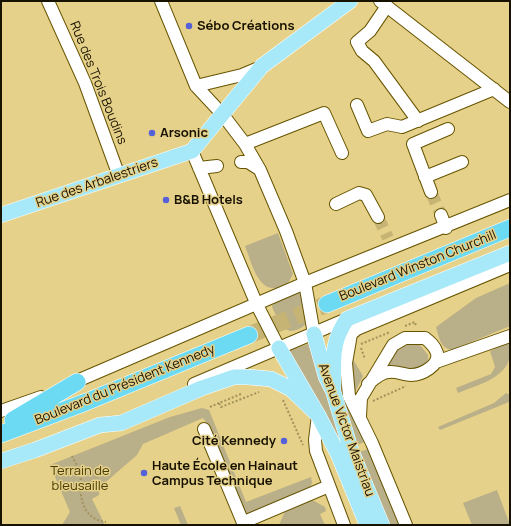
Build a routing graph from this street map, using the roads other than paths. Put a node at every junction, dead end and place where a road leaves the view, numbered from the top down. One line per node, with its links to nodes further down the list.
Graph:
1 (48, 1): 21 (street, Rue des Trois Boudins)
2 (161, 1): 6 (street)
3 (350, 1): 5 (main road)
4 (384, 4): 7 (street); 11 (street)
5 (262, 66): 6 (street); 10 (main road)
6 (196, 86): 10 (street)
7 (494, 89): 8 (street); 11 (street)
8 (510, 102)
9 (357, 105): 11 (street)
10 (223, 115): 13 (street); 14 (main road)
11 (418, 121)
12 (448, 129): 22 (street)
13 (245, 144): 15 (street); 20 (street)
14 (192, 151): 19 (street); 21 (main road, Rue des Arbalestriers)
15 (342, 153)
16 (241, 162): 20 (street)
17 (462, 162): 22 (street)
18 (217, 166): 19 (street)
19 (199, 168): 35 (street)
20 (260, 170): 33 (street)
21 (119, 176): 26 (main road, Rue des Arbalestriers)
22 (425, 177): 23 (street)
23 (431, 192)
24 (510, 200): 29 (street, Boulevard Winston Churchill)
25 (336, 204): 28 (street)
26 (1, 215)
27 (441, 215): 29 (street)
28 (378, 216)
29 (446, 228): 33 (street, Boulevard Winston Churchill)
30 (510, 228): 34 (highway, Boulevard Winston Churchill)
31 (510, 253): 37 (main road)
32 (510, 265): 36 (street, Boulevard Winston Churchill)
33 (305, 283): 35 (street, Boulevard du Président Kennedy); 39 (street)
34 (327, 304)
35 (257, 305): 42 (street); 44 (street, Boulevard du Président Kennedy)
36 (414, 306): 37 (street, Boulevard Winston Churchill); 50 (street)
37 (377, 307): 38 (main road)
38 (347, 319): 39 (street, Boulevard du Président Kennedy); 46 (main road)
39 (314, 334): 42 (street, Boulevard du Président Kennedy); 46 (main road, Avenue Victor Maistriau)
40 (249, 335): 47 (highway, Boulevard du Président Kennedy)
41 (510, 336): 43 (street)
42 (278, 348): 49 (main road, Avenue Victor Maistriau); 53 (street, Boulevard du Président Kennedy)
43 (436, 362): 45 (street); 45 (street, Avenue Victor Maistriau)
44 (77, 382): 48 (street, Boulevard du Président Kennedy); 52 (highway)
45 (368, 384): 50 (street, Avenue Victor Maistriau)
46 (333, 391): 64 (main road, Avenue Victor Maistriau)
47 (86, 402): 55 (highway, Boulevard du Président Kennedy); 56 (highway)
48 (1, 411)
49 (318, 415): 51 (main road); 60 (street, Avenue Victor Maistriau); 63 (main road, Avenue Victor Maistriau)
50 (360, 417): 65 (street, Avenue Victor Maistriau)
51 (121, 423): 53 (main road); 57 (street)
52 (1, 424)
53 (100, 425): 57 (street, Boulevard du Président Kennedy); 58 (main road)
54 (204, 429): 61 (street)
55 (1, 434)
56 (1, 442)
57 (77, 442): 59 (street, Boulevard du Président Kennedy)
58 (1, 461)
59 (1, 468)
60 (329, 486): 61 (street); 62 (street, Avenue Victor Maistriau)
61 (244, 523)
62 (344, 525)
63 (367, 525)
64 (382, 525)
65 (406, 525)

